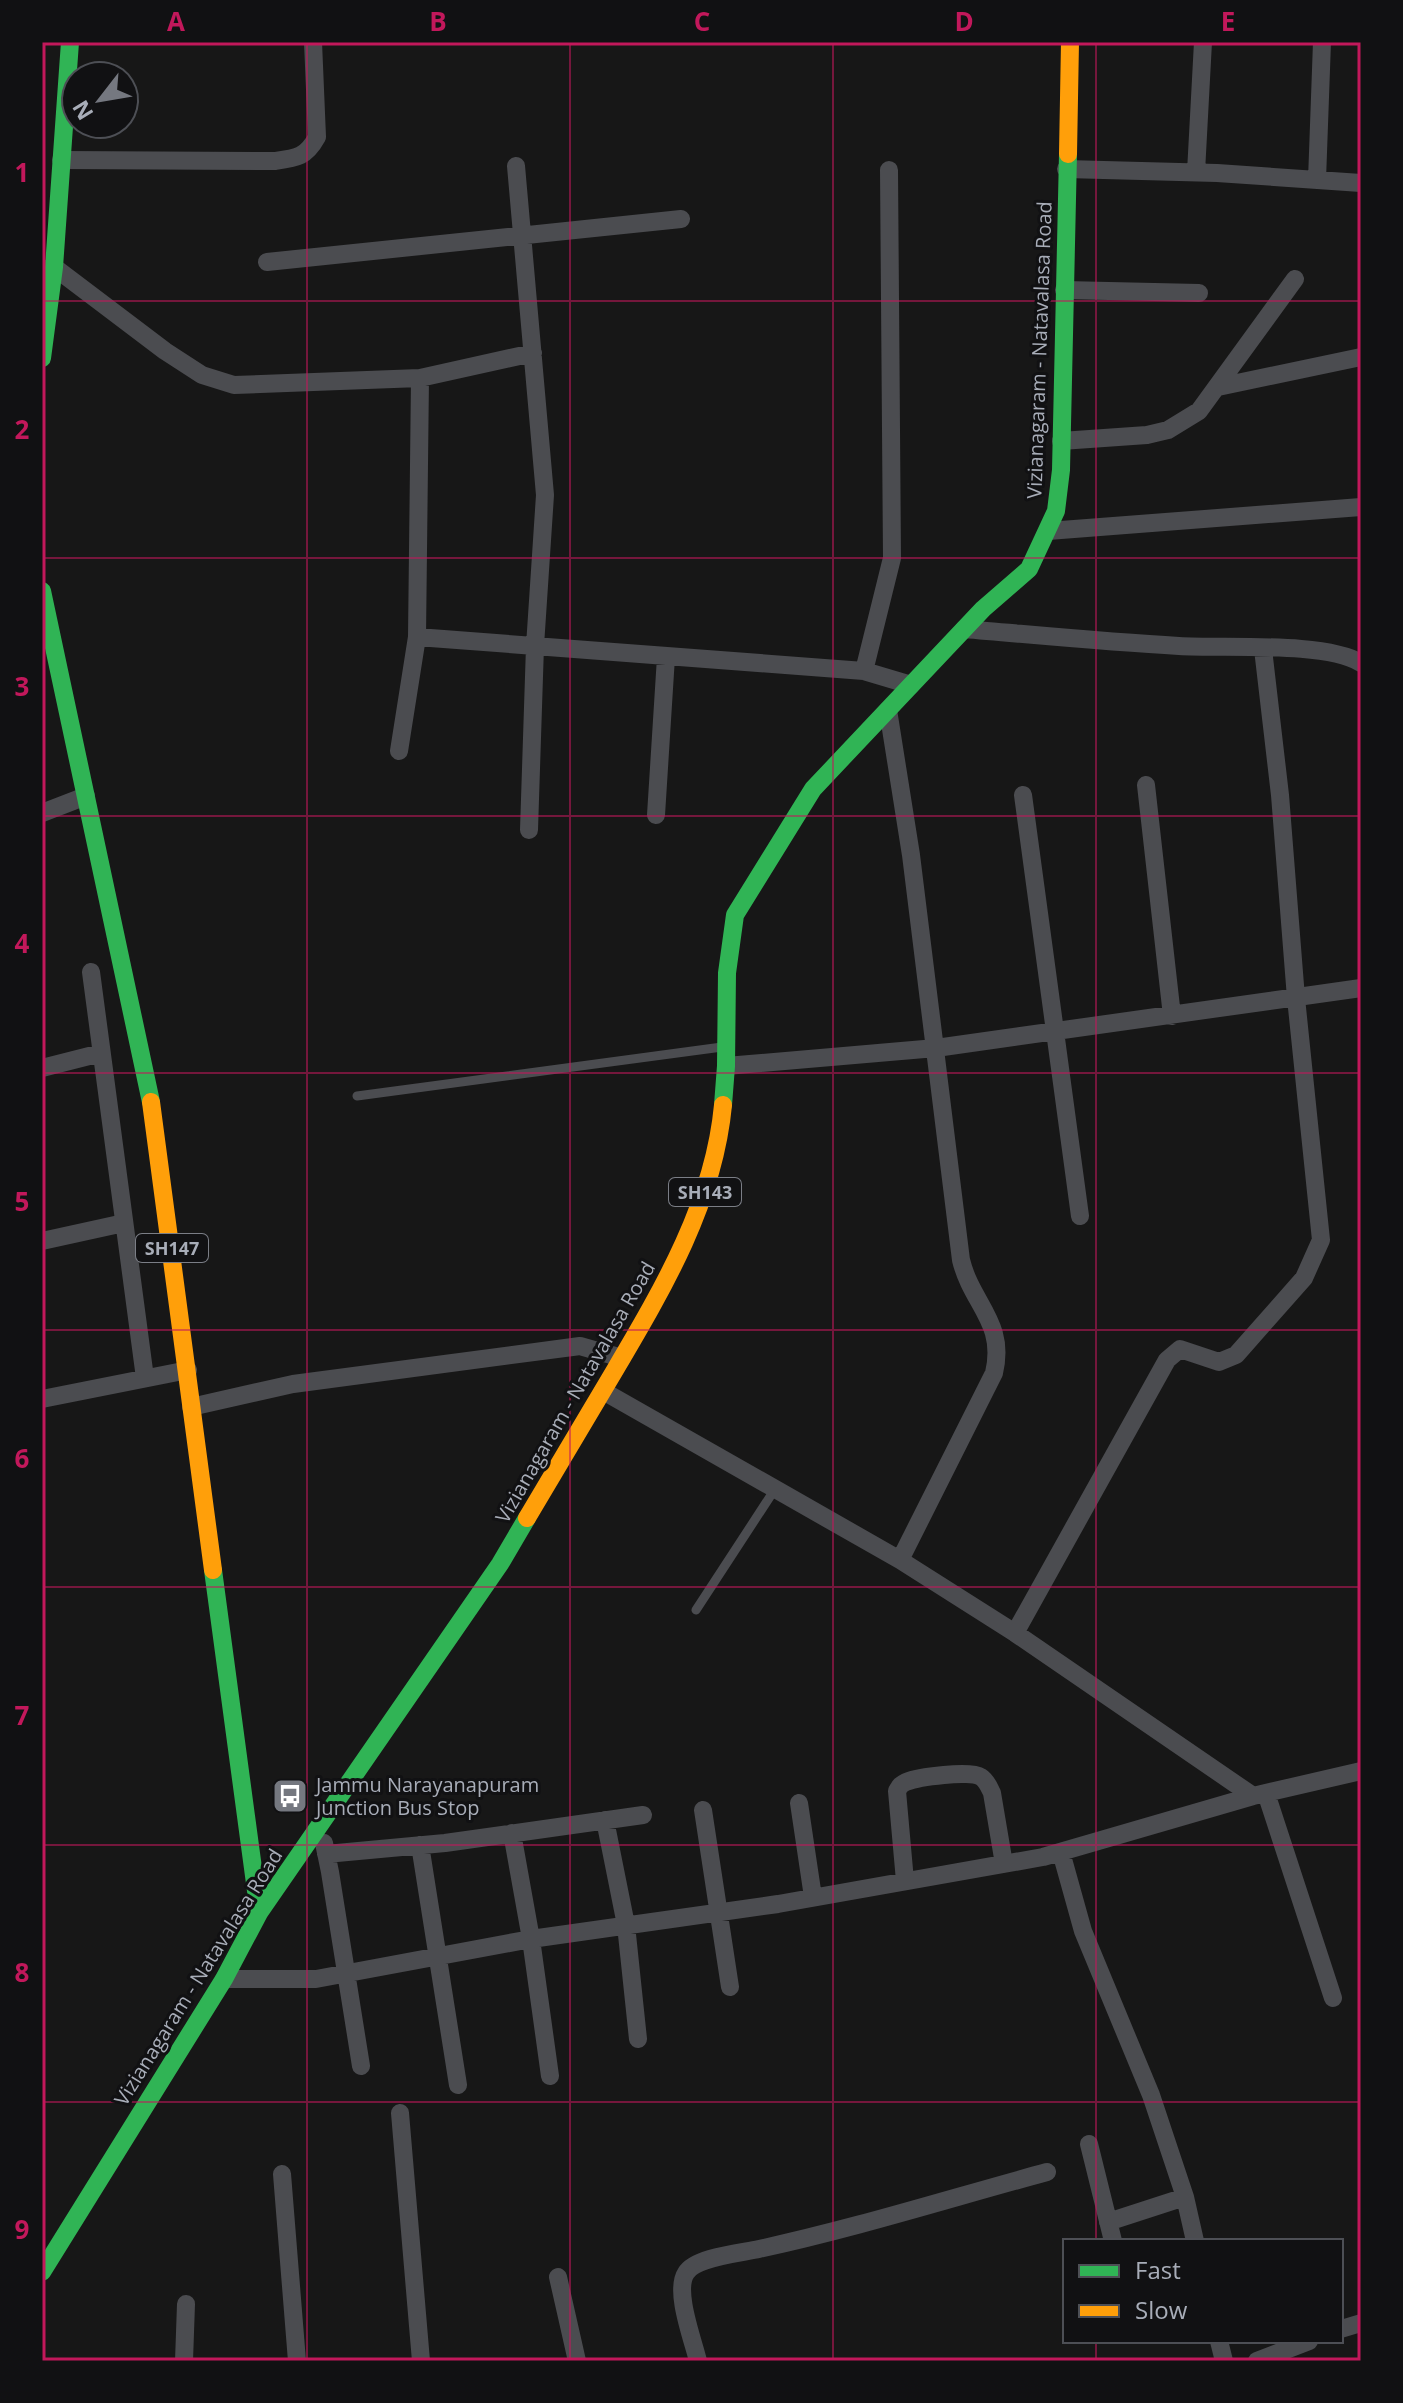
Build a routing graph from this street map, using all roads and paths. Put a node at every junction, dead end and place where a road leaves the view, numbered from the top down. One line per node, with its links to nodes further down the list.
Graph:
1 (70, 42): 6 (main road)
2 (313, 42): 6 (street)
3 (1070, 42): 8 (main road, Vizianagaram - Natavalasa Road / SH143)
4 (1203, 42): 10 (street)
5 (1322, 42): 11 (street)
6 (61, 160): 16 (main road)
7 (516, 166): 14 (street)
8 (1066, 169): 10 (street); 18 (main road, Vizianagaram - Natavalasa Road / SH143)
9 (889, 170): 35 (street)
10 (1196, 172): 11 (street)
11 (1317, 180): 12 (street)
12 (1361, 183)
13 (681, 219): 14 (street)
14 (522, 237): 15 (street); 20 (street)
15 (267, 262)
16 (48, 269): 22 (main road); 23 (street)
17 (1295, 279): 24 (street)
18 (1064, 290): 19 (street); 25 (main road, Vizianagaram - Natavalasa Road / SH143)
19 (1199, 293)
20 (533, 353): 23 (street); 31 (street)
21 (1361, 357): 24 (street)
22 (42, 358)
23 (420, 378): 30 (street)
24 (1218, 387): 25 (street)
25 (1061, 441): 27 (main road, Vizianagaram - Natavalasa Road / SH143)
26 (1361, 507): 27 (street)
27 (1048, 531): 29 (main road, Vizianagaram - Natavalasa Road / SH143)
28 (42, 591): 41 (main road, SH147)
29 (964, 629): 32 (street); 36 (main road, Vizianagaram - Natavalasa Road / SH143)
30 (417, 637): 31 (street); 38 (street)
31 (535, 646): 33 (street); 44 (street)
32 (1263, 649): 34 (street); 47 (street)
33 (666, 657): 35 (street); 43 (street)
34 (1361, 663)
35 (864, 671): 36 (street)
36 (911, 685): 37 (main road, Vizianagaram - Natavalasa Road / SH143)
37 (888, 710): 50 (main road, Vizianagaram - Natavalasa Road / SH143); 51 (street)
38 (399, 751)
39 (1146, 785): 48 (street)
40 (1023, 795): 49 (street)
41 (86, 796): 42 (street); 60 (main road, SH147)
42 (42, 813)
43 (656, 815)
44 (529, 830)
45 (91, 972): 52 (street)
46 (1361, 988): 47 (street)
47 (1296, 998): 48 (street); 68 (street)
48 (1172, 1016): 49 (street)
49 (1055, 1032): 51 (street); 56 (street)
50 (726, 1046): 53 (main road, Vizianagaram - Natavalasa Road / SH143); 55 (lane)
51 (936, 1048): 53 (street); 66 (street)
52 (101, 1053): 54 (street); 57 (street)
53 (726, 1066): 59 (main road, Vizianagaram - Natavalasa Road / SH143)
54 (42, 1068)
55 (357, 1096)
56 (1080, 1216)
57 (124, 1223): 58 (street); 61 (street)
58 (42, 1241)
59 (622, 1358): 62 (main road, Vizianagaram - Natavalasa Road / SH143); 64 (street)
60 (188, 1370): 61 (street); 64 (main road, SH147)
61 (145, 1378): 63 (street)
62 (603, 1391): 65 (street); 75 (main road, Vizianagaram - Natavalasa Road / SH143)
63 (42, 1399)
64 (191, 1407): 84 (main road, SH147)
65 (775, 1489): 66 (street); 67 (lane)
66 (900, 1560): 68 (street)
67 (696, 1610)
68 (1015, 1633): 70 (street)
69 (1361, 1771): 70 (street)
70 (1260, 1794): 78 (street); 91 (street)
71 (799, 1803): 82 (street)
72 (703, 1810): 83 (street)
73 (643, 1815): 74 (street)
74 (605, 1820): 76 (street); 85 (street)
75 (319, 1825): 79 (street); 84 (main road, Vizianagaram - Natavalasa Road / SH143)
76 (512, 1833): 77 (street); 86 (street)
77 (420, 1845): 79 (street); 87 (street)
78 (1061, 1852): 80 (street); 100 (street)
79 (326, 1854): 88 (street)
80 (1004, 1864): 81 (street); 81 (street)
81 (905, 1881): 82 (street)
82 (813, 1897): 83 (street)
83 (720, 1912): 85 (street); 90 (street)
84 (259, 1913): 89 (main road, Vizianagaram - Natavalasa Road / SH143)
85 (626, 1925): 86 (street); 92 (street)
86 (531, 1939): 87 (street); 94 (street)
87 (438, 1956): 88 (street); 95 (street)
88 (345, 1973): 89 (street); 93 (street)
89 (224, 1979): 104 (main road, Vizianagaram - Natavalasa Road / SH143)
90 (730, 1987)
91 (1333, 1998)
92 (638, 2039)
93 (361, 2066)
94 (550, 2076)
95 (458, 2085)
96 (400, 2113): 110 (street)
97 (1089, 2144): 101 (street)
98 (1047, 2172): 112 (street)
99 (282, 2174): 109 (street)
100 (1185, 2197): 101 (street); 103 (street)
101 (1108, 2222): 102 (street)
102 (1112, 2239)
103 (1195, 2239)
104 (42, 2272)
105 (558, 2277): 111 (street)
106 (186, 2304): 108 (street)
107 (1304, 2343): 113 (street)
108 (184, 2361)
109 (297, 2361)
110 (421, 2361)
111 (577, 2361)
112 (698, 2361)
113 (1257, 2361)

